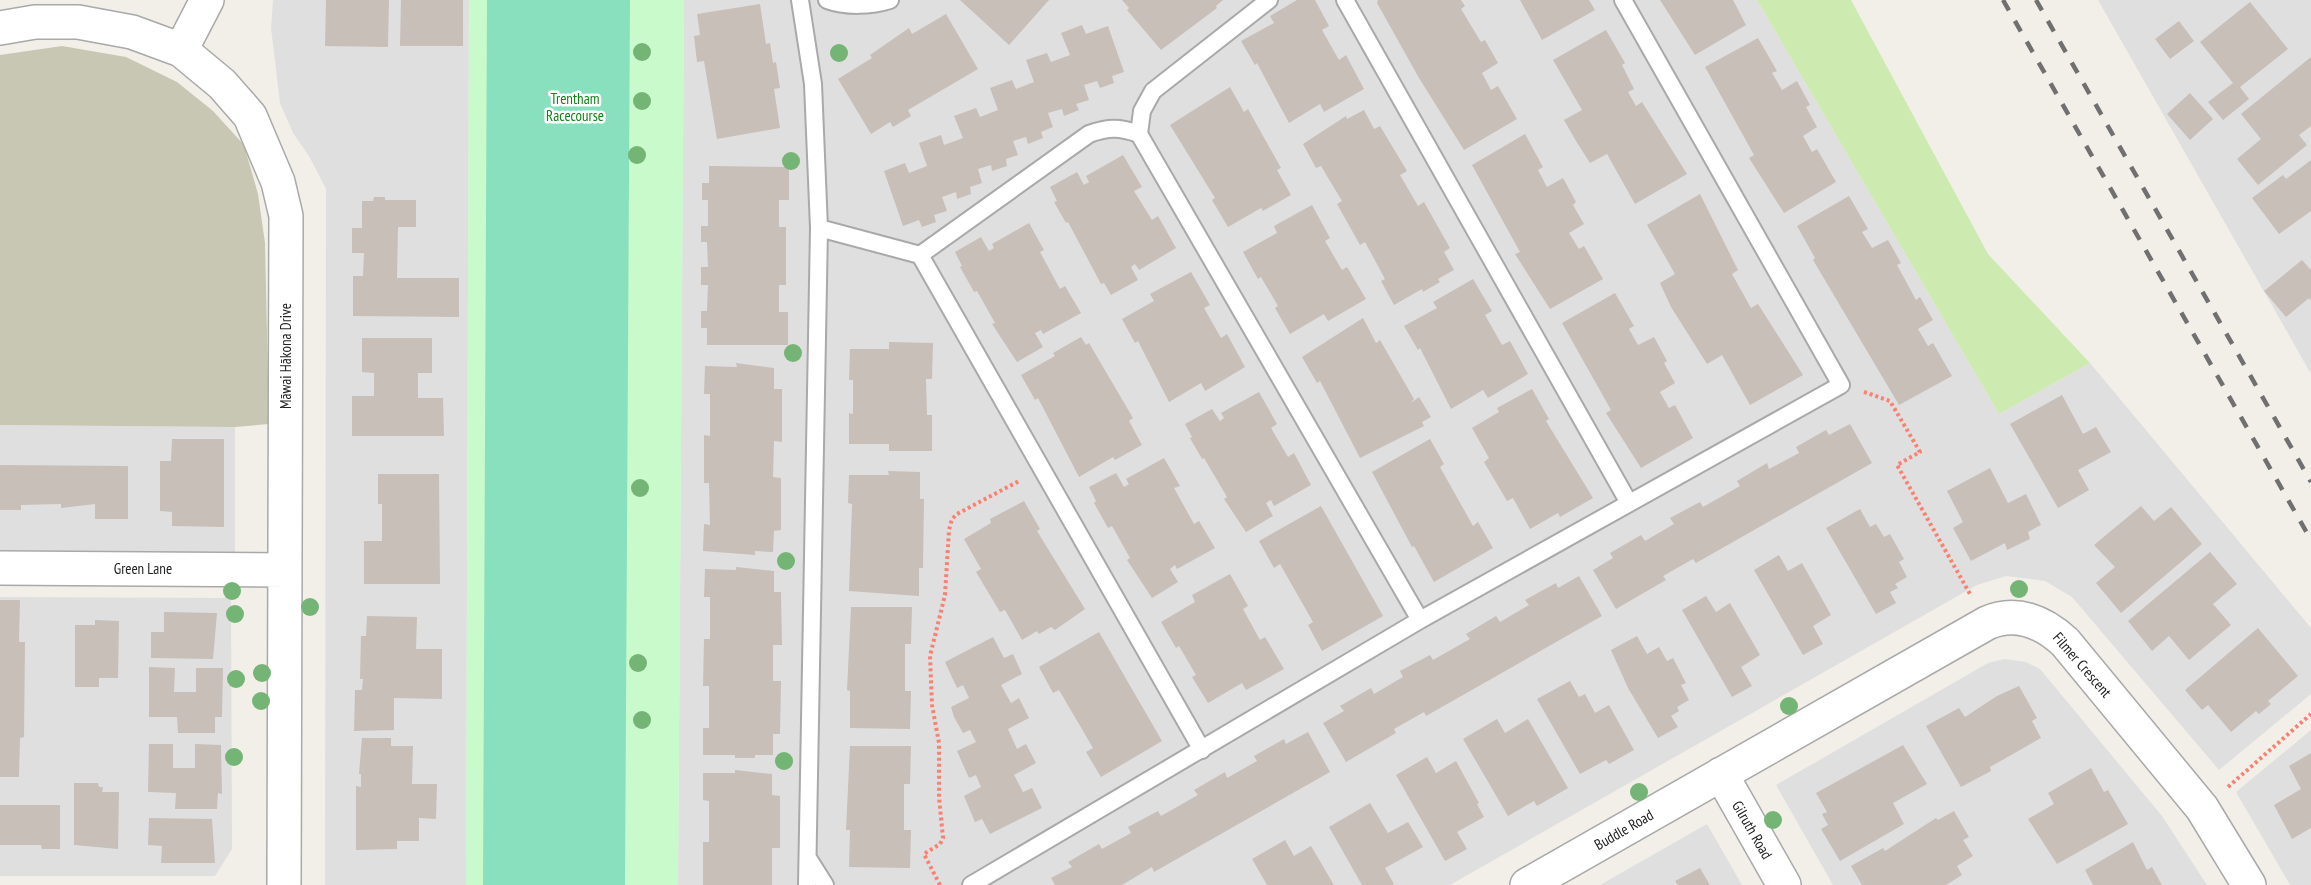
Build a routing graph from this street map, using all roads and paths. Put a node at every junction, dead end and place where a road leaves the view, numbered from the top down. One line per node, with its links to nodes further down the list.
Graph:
1 (207, 0): 9 (street)
2 (800, 0): 11 (lane)
3 (827, 0): 4 (lane)
4 (890, 0)
5 (1269, 0): 10 (lane)
6 (1345, 0): 15 (lane)
7 (1623, 0): 13 (lane)
8 (0, 28): 9 (street, Māwai Hākona Drive)
9 (181, 50): 17 (street, Māwai Hākona Drive)
10 (1139, 134): 12 (lane); 18 (lane)
11 (819, 228): 12 (lane); 24 (lane)
12 (920, 255): 14 (lane)
13 (1841, 385): 15 (lane); 19 (path)
14 (1042, 468): 21 (lane); 28 (path)
15 (1629, 503): 18 (lane)
16 (0, 568): 17 (street, Green Lane)
17 (285, 570): 25 (street, Māwai Hākona Drive)
18 (1420, 621): 21 (lane)
19 (1987, 623): 22 (street, Filmer Crescent); 23 (street, Filmer Crescent)
20 (2311, 714): 23 (path)
21 (1202, 750): 29 (lane)
22 (1721, 774): 30 (street, Buddle Road); 31 (street, Gilruth Road)
23 (2202, 808): 32 (street, Filmer Crescent)
24 (808, 858): 26 (lane); 27 (lane)
25 (284, 885)
26 (807, 885)
27 (825, 885)
28 (940, 885)
29 (971, 885)
30 (1527, 885)
31 (1784, 885)
32 (2249, 885)

